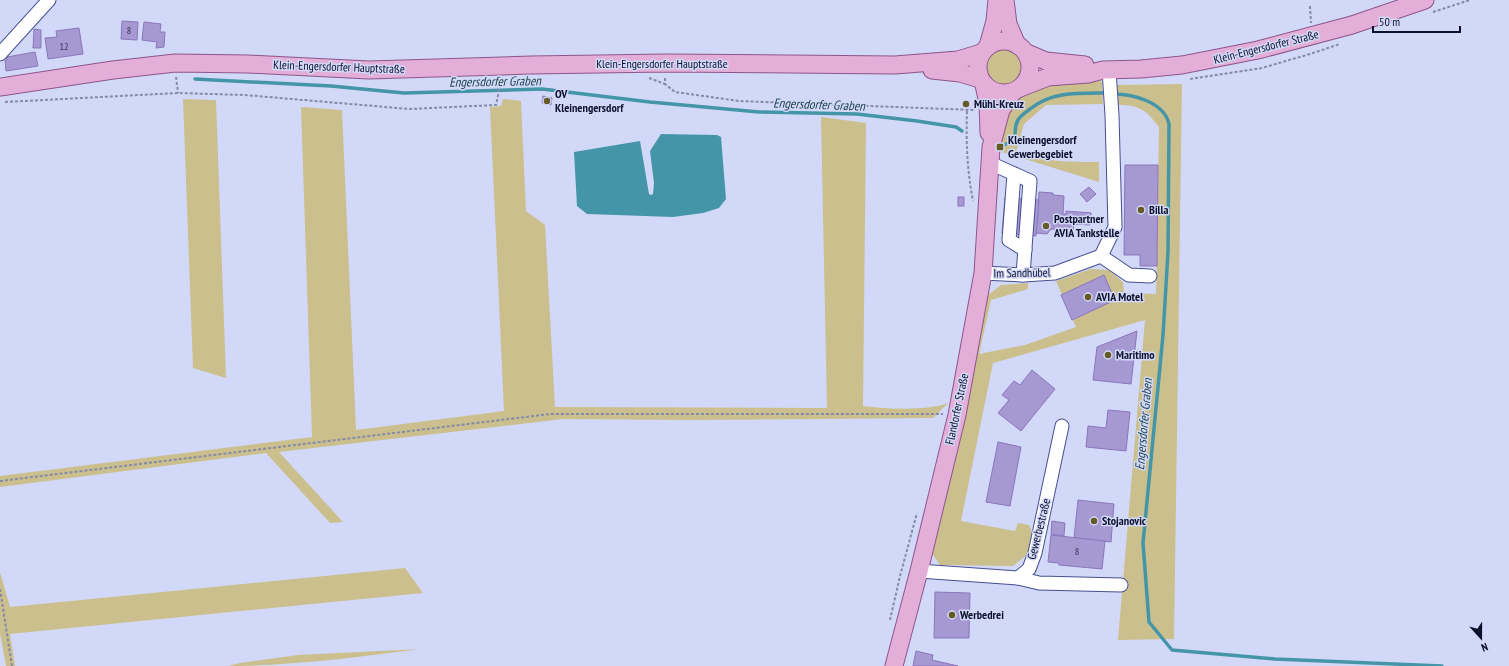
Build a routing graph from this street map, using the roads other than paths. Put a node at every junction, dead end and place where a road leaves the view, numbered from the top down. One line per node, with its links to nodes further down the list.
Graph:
1 (49, 0): 7 (street)
2 (997, 0): 6 (main road)
3 (1005, 0): 5 (main road)
4 (1424, 0): 9 (main road, Klein-Engersdorfer Straße)
5 (1022, 49): 6 (main road); 9 (main road, Klein-Engersdorfer Straße); 12 (main road)
6 (985, 50): 8 (main road); 10 (main road)
7 (0, 54)
8 (894, 65): 10 (main road); 11 (main road, Klein-Engersdorfer Hauptstraße)
9 (1107, 75): 12 (main road, Klein-Engersdorfer Straße); 14 (street)
10 (982, 82): 12 (main road); 13 (main road, Flandorfer Straße)
11 (0, 87)
12 (1016, 90): 13 (main road, Flandorfer Straße)
13 (990, 155): 15 (main road, Flandorfer Straße); 16 (street)
14 (1101, 256): 16 (street, Im Sandhübel); 17 (street)
15 (983, 273): 16 (street, Im Sandhübel); 19 (main road, Flandorfer Straße)
16 (1023, 275)
17 (1150, 276)
18 (1062, 426): 20 (street, Gewerbestraße)
19 (919, 571): 20 (street); 22 (main road, Flandorfer Straße)
20 (1018, 578): 21 (street)
21 (1121, 585)
22 (894, 666)

